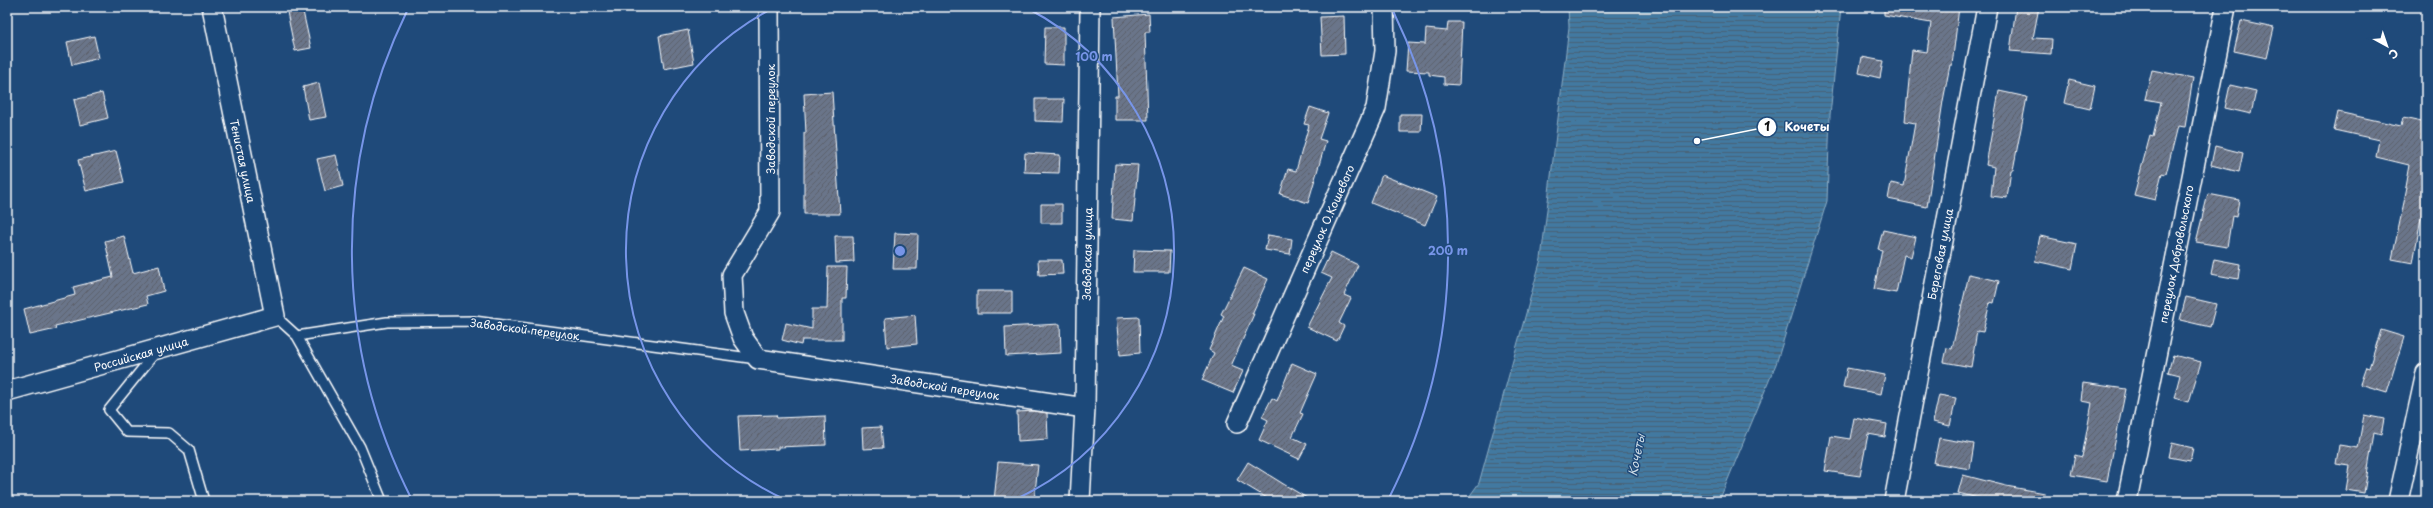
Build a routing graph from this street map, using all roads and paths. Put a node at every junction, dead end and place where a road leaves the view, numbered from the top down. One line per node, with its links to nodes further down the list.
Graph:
1 (212, 7): 7 (street, Тенистая улица)
2 (769, 7): 10 (street, Заводской переулок)
3 (1090, 7): 13 (street, Заводская улица)
4 (1384, 7): 14 (street, переулок О.Кошевого)
5 (1986, 7): 18 (street, Береговая улица)
6 (2226, 7): 19 (street, переулок Добровольского)
7 (275, 316): 8 (lane); 9 (street, Российская улица)
8 (297, 336): 10 (lane, Заводской переулок); 16 (lane)
9 (158, 349): 12 (street, Российская улица); 15 (lane)
10 (758, 359): 13 (street, Заводской переулок)
11 (2426, 373): 20 (street)
12 (7, 392)
13 (1085, 408): 17 (street, Заводская улица)
14 (1237, 423)
15 (204, 501)
16 (382, 501)
17 (1080, 501)
18 (1894, 501)
19 (2126, 501)
20 (2398, 501)

